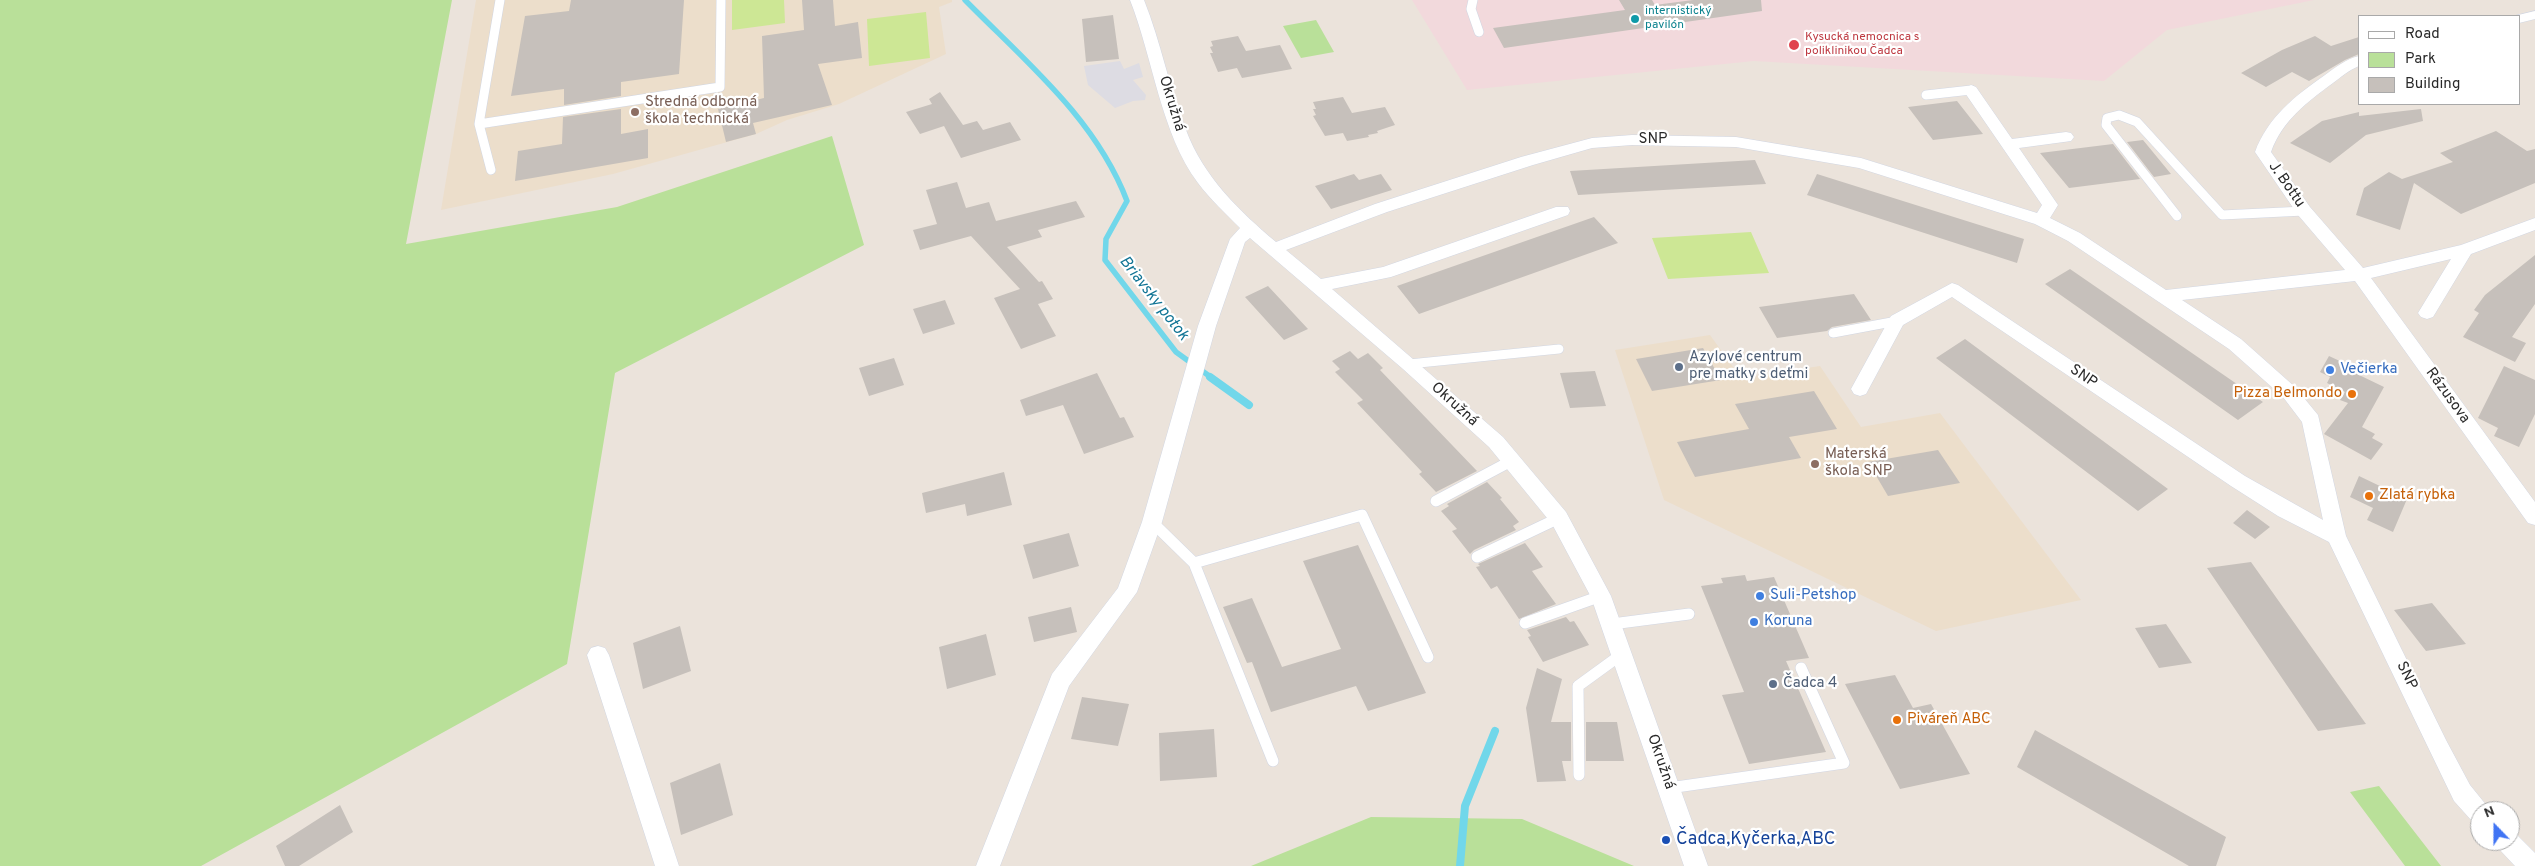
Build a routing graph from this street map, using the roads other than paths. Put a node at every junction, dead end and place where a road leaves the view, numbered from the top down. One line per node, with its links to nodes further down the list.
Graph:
1 (500, 0): 11 (lane)
2 (721, 0): 11 (lane)
3 (1137, 0): 19 (street, Okružná)
4 (1473, 0): 7 (lane)
5 (2535, 15): 6 (street)
6 (2520, 19)
7 (1479, 32)
8 (2358, 60): 16 (street, J. Bottu)
9 (1971, 90): 10 (lane); 13 (street)
10 (1926, 95)
11 (479, 124): 14 (lane)
12 (2066, 137): 13 (street)
13 (2010, 144): 18 (street)
14 (491, 170)
15 (1562, 211): 24 (street)
16 (2304, 211): 17 (lane); 23 (street, J. Bottu)
17 (2177, 216)
18 (2041, 220): 21 (street, SNP); 25 (street, SNP)
19 (1250, 229): 21 (street, Okružná); 36 (street)
20 (2532, 229): 22 (street)
21 (1273, 249): 24 (street, Okružná)
22 (2465, 250): 23 (street); 26 (street)
23 (2359, 275): 25 (street); 34 (street, Rázusova)
24 (1318, 286): 30 (street, Okružná)
25 (2166, 296): 37 (street, SNP)
26 (2427, 313)
27 (1897, 321): 28 (lane); 31 (street); 37 (street, SNP)
28 (1833, 333)
29 (1559, 349): 30 (lane)
30 (1409, 364): 32 (street, Okružná)
31 (1860, 389)
32 (1512, 460): 33 (lane); 35 (street, Okružná)
33 (1436, 501)
34 (2535, 517)
35 (1559, 518): 38 (lane); 40 (street, Okružná)
36 (1152, 522): 39 (lane); 54 (street)
37 (2336, 536): 51 (street, SNP)
38 (1477, 558)
39 (1194, 563): 46 (lane); 48 (lane)
40 (1601, 596): 42 (lane); 43 (street, Okružná)
41 (1689, 614): 43 (lane)
42 (1525, 623)
43 (1612, 624): 44 (street, Okružná)
44 (1622, 654): 49 (lane); 50 (street, Okružná)
45 (598, 655): 53 (street)
46 (1428, 657)
47 (1802, 668): 50 (lane)
48 (1273, 761)
49 (1579, 774)
50 (1669, 788): 55 (street, Okružná)
51 (2470, 802)
52 (2517, 851): 56 (street)
53 (667, 866)
54 (988, 866)
55 (1696, 866)
56 (2531, 866)

